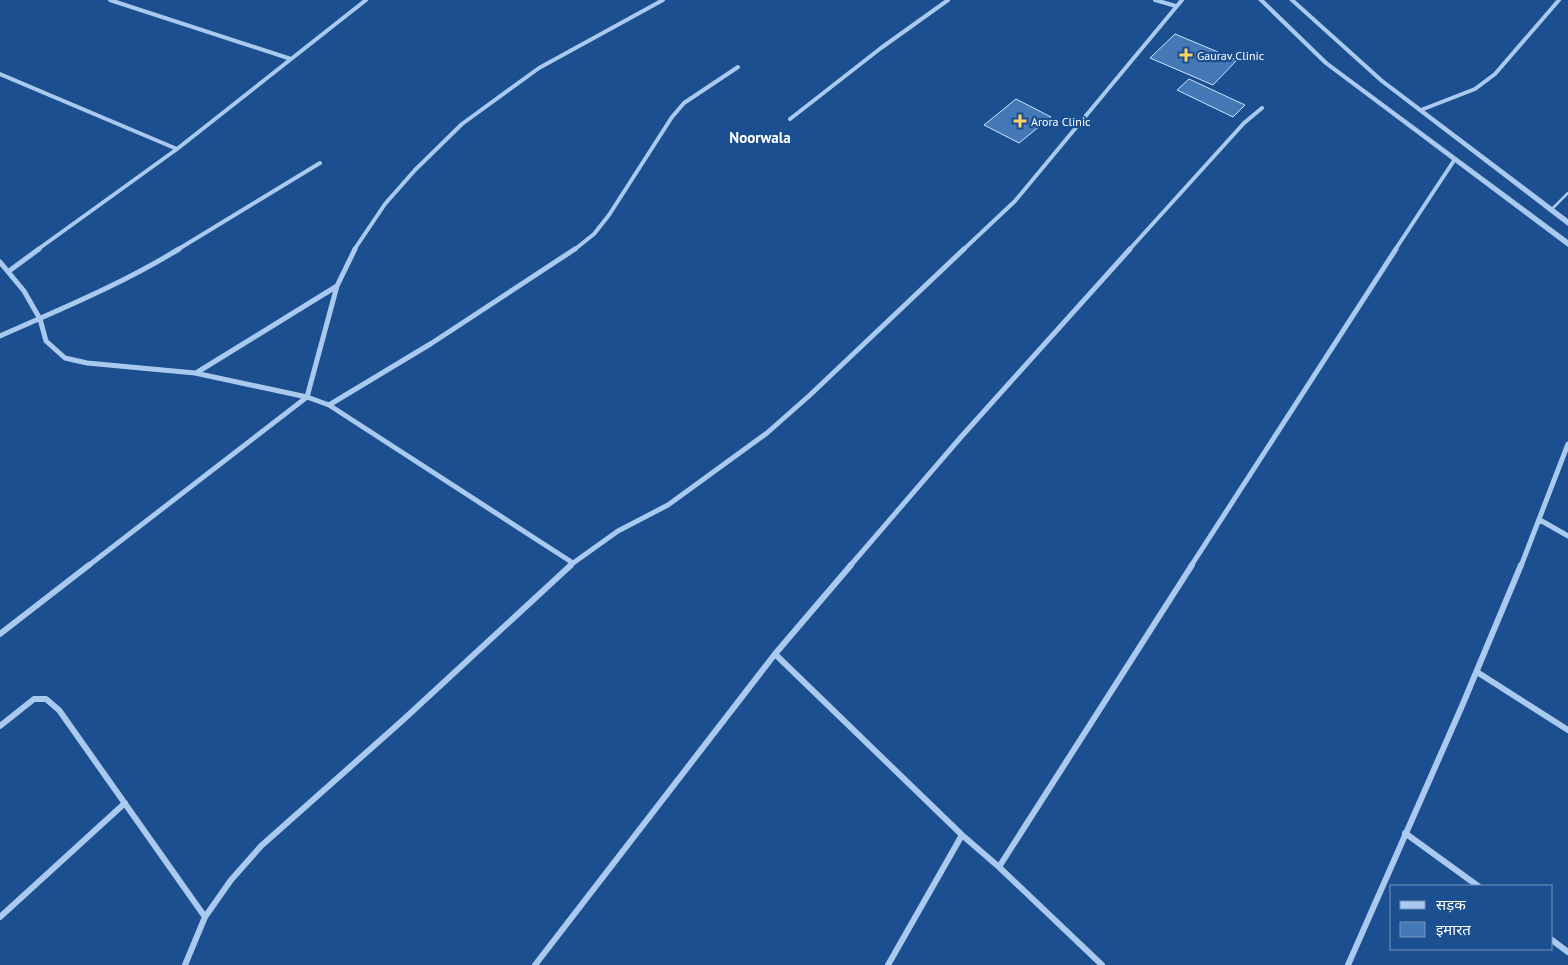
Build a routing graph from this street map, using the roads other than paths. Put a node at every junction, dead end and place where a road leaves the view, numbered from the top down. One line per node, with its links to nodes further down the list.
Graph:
1 (110, 0): 11 (street)
2 (366, 0): 11 (street)
3 (661, 0): 26 (street)
4 (948, 0): 16 (street)
5 (1155, 0): 10 (street)
6 (1182, 0): 10 (street)
7 (1261, 0): 18 (street)
8 (1292, 0): 15 (street)
9 (1559, 0): 15 (street)
10 (1176, 6): 35 (street)
11 (291, 59): 17 (street)
12 (738, 67): 31 (street)
13 (0, 74): 17 (street)
14 (1262, 108): 37 (street)
15 (1421, 110): 21 (street)
16 (790, 119)
17 (177, 149): 25 (street)
18 (1455, 159): 23 (street); 44 (street)
19 (320, 163): 27 (street)
20 (1568, 194): 21 (lane)
21 (1551, 210): 22 (street)
22 (1568, 223)
23 (1568, 244)
24 (0, 262): 25 (street)
25 (9, 271): 27 (street)
26 (336, 286): 29 (street); 30 (street)
27 (40, 319): 28 (street); 29 (street)
28 (0, 336)
29 (196, 373): 30 (street)
30 (307, 397): 31 (street); 36 (street)
31 (329, 406): 35 (street)
32 (1568, 444): 33 (street)
33 (1540, 520): 34 (street); 38 (street)
34 (1568, 536)
35 (573, 563): 47 (street)
36 (0, 634)
37 (775, 654): 43 (street); 51 (street)
38 (1477, 672): 40 (street); 42 (street)
39 (0, 726): 41 (street)
40 (1568, 730)
41 (125, 803): 46 (street); 47 (street)
42 (1405, 833): 45 (street); 54 (street)
43 (962, 835): 44 (street); 52 (street)
44 (999, 867): 53 (street)
45 (1477, 885)
46 (0, 917)
47 (205, 917): 50 (street)
48 (1553, 941): 49 (street)
49 (1568, 952)
50 (185, 965)
51 (535, 965)
52 (888, 965)
53 (1102, 965)
54 (1348, 965)

